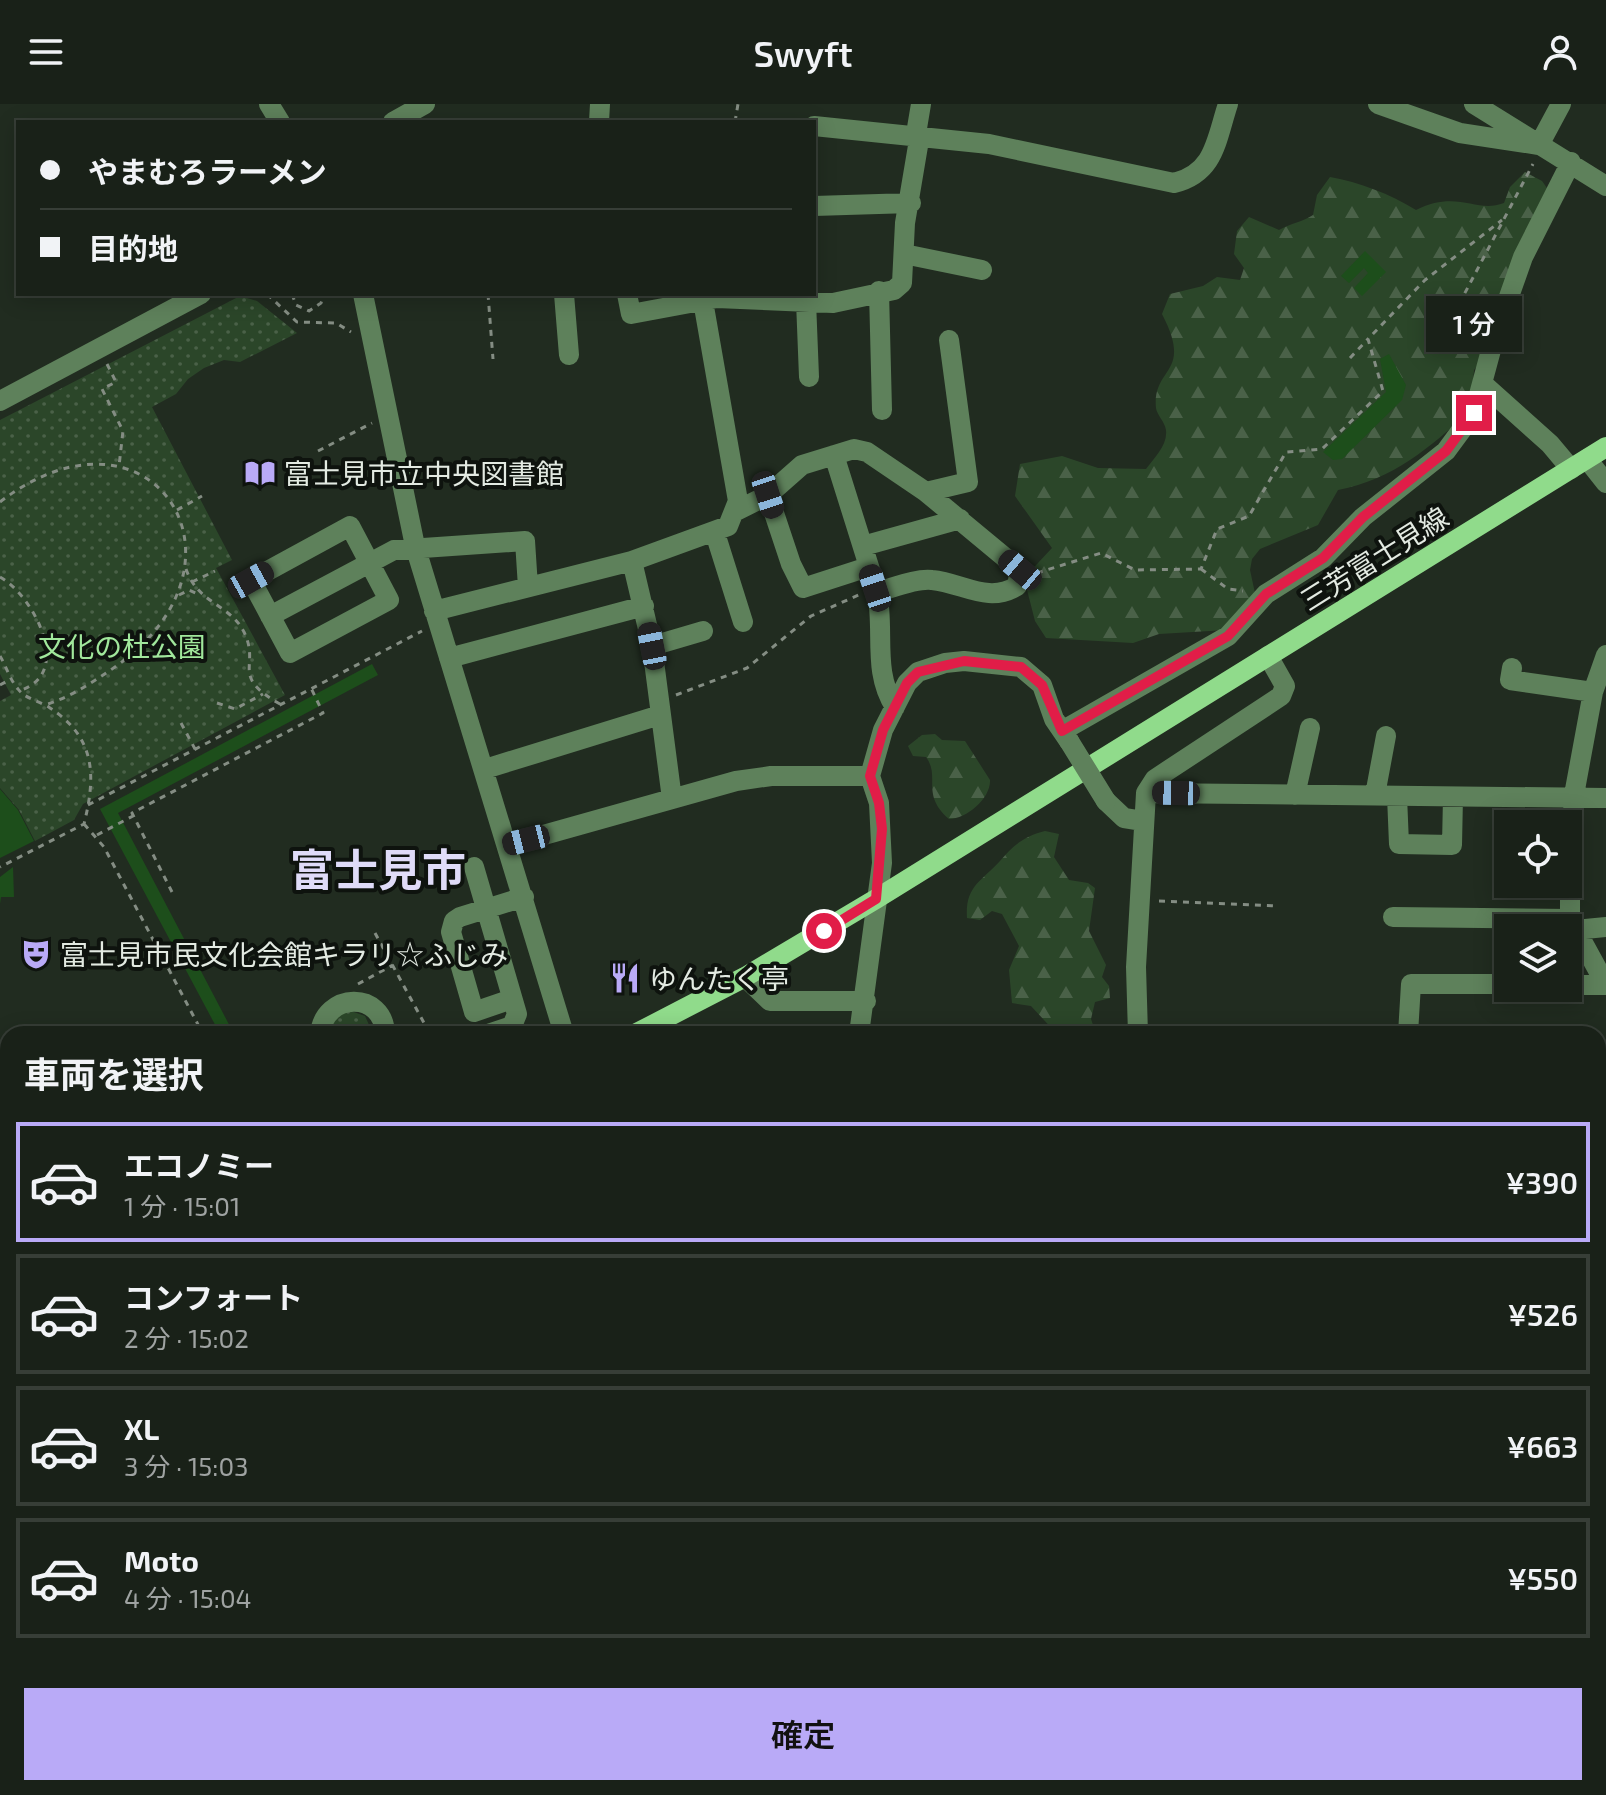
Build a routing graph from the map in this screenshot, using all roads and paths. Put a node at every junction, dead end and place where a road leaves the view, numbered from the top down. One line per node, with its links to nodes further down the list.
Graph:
1 (425, 104): 7 (street)
2 (921, 104): 9 (street)
3 (1228, 104): 9 (street)
4 (1378, 104): 10 (street)
5 (1474, 104): 10 (street)
6 (1561, 104): 10 (street)
7 (397, 120)
8 (816, 126): 9 (street)
9 (918, 134): 13 (street)
10 (1540, 146): 11 (street); 15 (path)
11 (1571, 162): 12 (street); 40 (street)
12 (1606, 186)
13 (911, 203): 14 (street); 16 (street)
14 (816, 206)
15 (1502, 220): 31 (path); 33 (path)
16 (904, 254): 17 (street); 18 (street)
17 (982, 270)
18 (879, 291): 29 (street); 42 (street)
19 (197, 296): 41 (street)
20 (269, 296): 30 (path)
21 (292, 296): 27 (path)
22 (323, 296): 27 (path)
23 (363, 296): 58 (street)
24 (488, 296): 37 (path)
25 (564, 296): 35 (street)
26 (627, 296): 28 (street)
27 (293, 300): 30 (path)
28 (703, 301): 29 (street); 55 (street)
29 (806, 301): 39 (street)
30 (281, 306): 32 (path)
31 (1448, 325)
32 (354, 334)
33 (1368, 339): 36 (path); 65 (path)
34 (949, 340): 50 (street)
35 (569, 355)
36 (1350, 358)
37 (493, 359)
38 (105, 360): 48 (path)
39 (809, 377)
40 (1483, 384): 47 (street); 100 (street)
41 (0, 401)
42 (882, 410)
43 (372, 423): 45 (path)
44 (1606, 447): 47 (main road, 三芳富士見線)
45 (318, 451)
46 (834, 455): 50 (street); 51 (street); 59 (street)
47 (1579, 464): 49 (street); 84 (main road, 三芳富士見線)
48 (119, 466): 53 (path); 54 (path)
49 (1606, 483)
50 (926, 492): 56 (street)
51 (768, 495): 55 (street); 63 (street)
52 (202, 496): 54 (path)
53 (0, 502)
54 (177, 510): 62 (path)
55 (736, 511): 57 (street)
56 (960, 519): 59 (street); 71 (street)
57 (715, 533): 60 (street); 77 (street)
58 (415, 546): 61 (street); 69 (street); 76 (street)
59 (863, 546): 63 (street)
60 (632, 561): 69 (street); 74 (street)
61 (369, 563): 75 (street); 75 (street); 75 (street)
62 (185, 565): 68 (path); 72 (path)
63 (868, 567): 71 (street)
64 (1043, 569): 65 (path)
65 (1201, 569): 70 (path)
66 (215, 571): 68 (path)
67 (0, 577): 90 (path)
68 (192, 582): 73 (path)
69 (528, 587): 76 (street)
70 (1228, 589)
71 (876, 590): 96 (street); 97 (path)
72 (178, 595): 73 (path); 78 (path)
73 (201, 595): 92 (path)
74 (644, 606): 80 (street); 85 (street)
75 (270, 616)
76 (430, 620): 85 (street); 89 (path)
77 (743, 622)
78 (157, 631): 81 (path); 95 (path)
79 (703, 631): 80 (street)
80 (652, 646): 97 (street)
81 (170, 655)
82 (1606, 655): 91 (street)
83 (0, 656): 87 (path)
84 (1268, 656): 105 (street); 123 (main road, 三芳富士見線)
85 (449, 658): 103 (street)
86 (1512, 668): 91 (street)
87 (12, 678): 88 (path); 90 (path)
88 (0, 685)
89 (311, 688): 94 (path); 114 (path)
90 (18, 691): 95 (path)
91 (1593, 692): 108 (street)
92 (263, 694): 93 (path); 94 (path)
93 (217, 703)
94 (281, 704): 102 (path)
95 (45, 705): 113 (path)
96 (895, 707): 100 (street); 104 (street)
97 (661, 708): 103 (street); 112 (street)
98 (181, 723): 102 (path)
99 (1310, 728): 106 (street)
100 (1065, 736): 115 (street, bridge)
101 (1386, 736): 107 (street)
102 (195, 749): 113 (path)
103 (485, 769): 118 (street)
104 (870, 776): 112 (street); 123 (street)
105 (1146, 793): 106 (street); 115 (street)
106 (1295, 795): 107 (street)
107 (1375, 795): 109 (street)
108 (1574, 795): 110 (street); 111 (street); 127 (street)
109 (1397, 796): 110 (street); 110 (street)
110 (1453, 797)
111 (1606, 798)
112 (672, 799): 118 (street)
113 (88, 805): 116 (path)
114 (133, 816): 117 (path); 121 (path)
115 (1143, 821): 124 (street)
116 (84, 824): 117 (path); 119 (path)
117 (97, 835): 140 (path)
118 (508, 845): 122 (street)
119 (0, 867)
120 (474, 867): 126 (street)
121 (172, 892)
122 (524, 897): 126 (street); 145 (street)
123 (876, 899): 134 (main road, 三芳富士見線); 139 (street)
124 (1140, 901): 125 (path); 148 (street)
125 (1278, 906)
126 (486, 908): 138 (street); 138 (street)
127 (1573, 914)
128 (1393, 917): 129 (street)
129 (1494, 921)
130 (1582, 925): 131 (street)
131 (1606, 927)
132 (375, 933): 143 (path)
133 (1582, 940): 135 (street)
134 (745, 977): 139 (street); 146 (main road, 三芳富士見線)
135 (1604, 980): 136 (street)
136 (1582, 983)
137 (1494, 984): 149 (street)
138 (512, 999): 144 (street)
139 (866, 1001): 147 (street)
140 (199, 1026)
141 (322, 1026): 142 (street)
142 (383, 1026)
143 (426, 1026)
144 (512, 1026)
145 (562, 1026)
146 (650, 1026)
147 (861, 1026)
148 (1138, 1026)
149 (1408, 1026)

